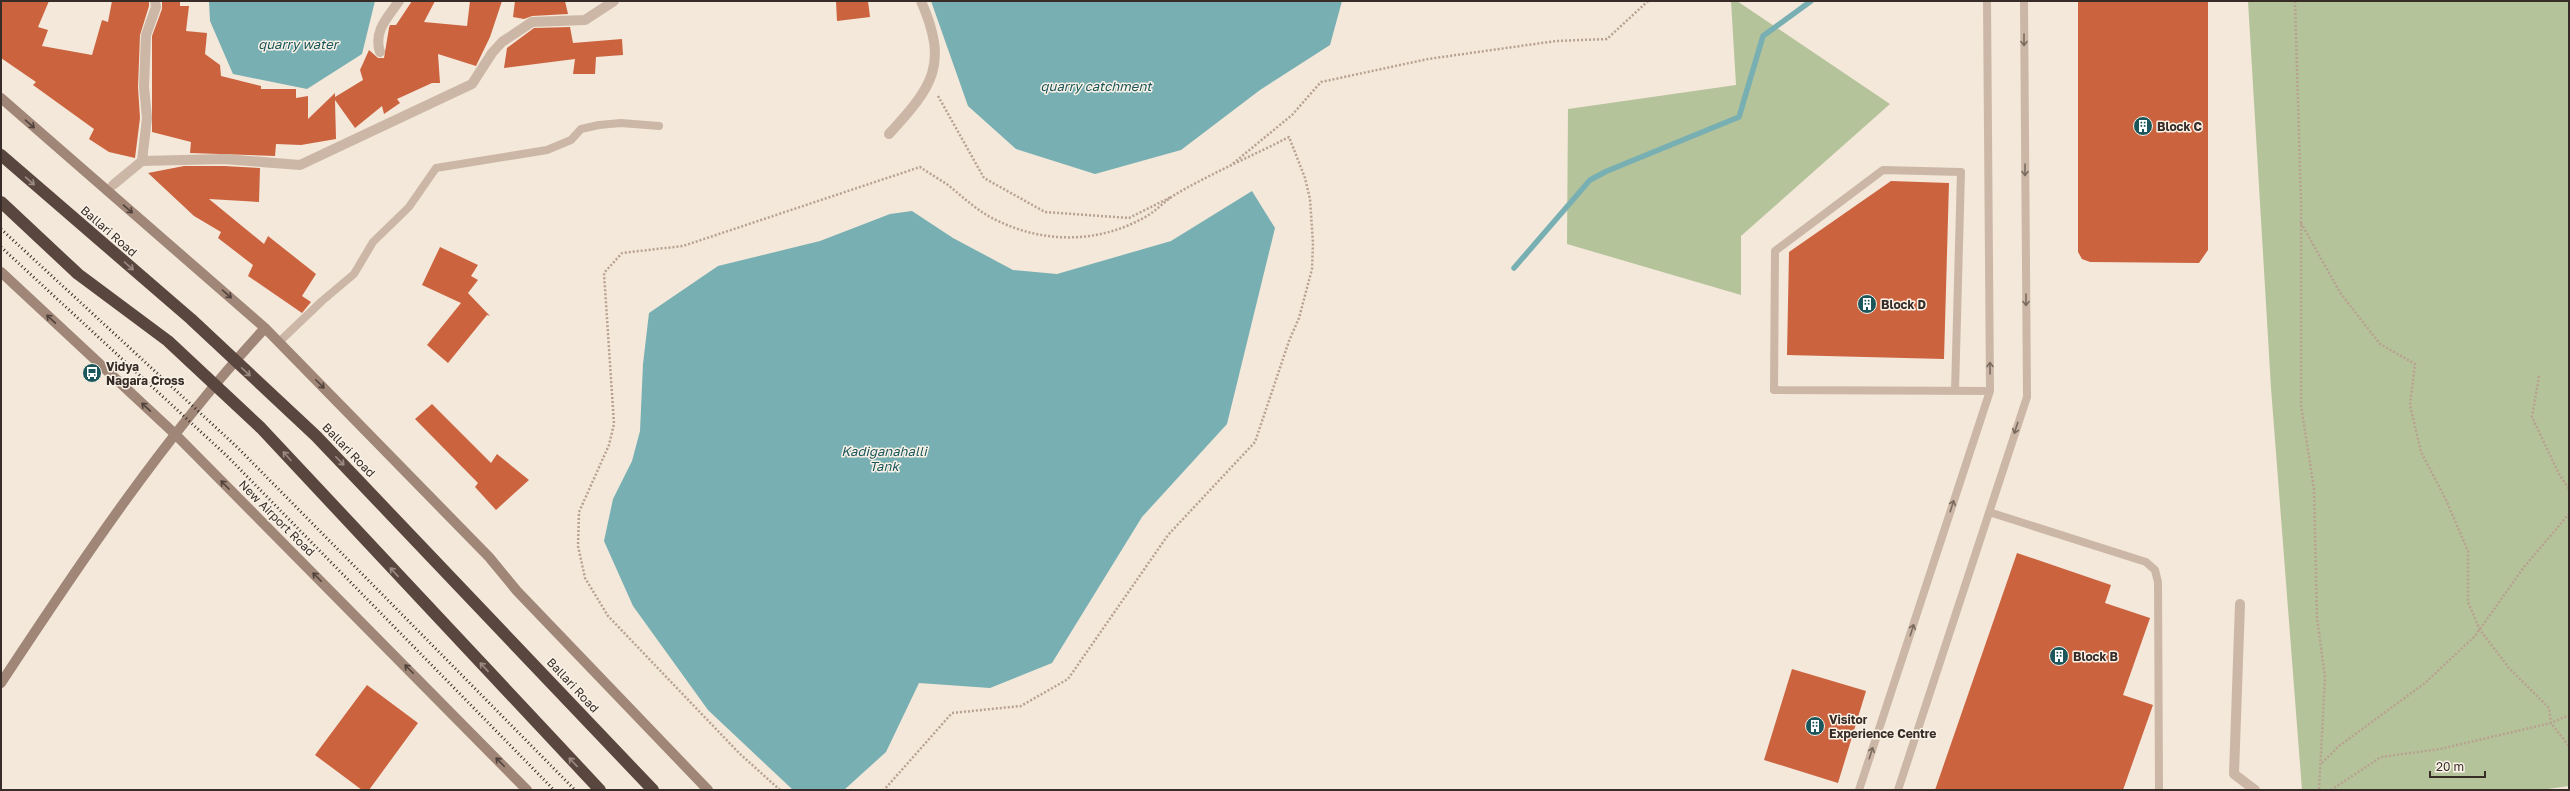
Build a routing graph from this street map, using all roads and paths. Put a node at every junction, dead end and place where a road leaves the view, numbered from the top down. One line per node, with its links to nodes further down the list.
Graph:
1 (156, 1): 15 (street)
2 (399, 1): 9 (street)
3 (614, 1): 15 (street)
4 (921, 1): 10 (street)
5 (1648, 1): 17 (path)
6 (1987, 1): 25 (lane, one-way to 6)
7 (2024, 1): 28 (lane, one-way to 28)
8 (2295, 1): 19 (path)
9 (380, 52)
10 (930, 82): 13 (street); 17 (path)
11 (1, 98): 21 (street, one-way to 21)
12 (660, 126): 22 (lane)
13 (889, 134)
14 (1, 155): 39 (highway, Ballari Road, one-way to 39, bridge)
15 (142, 161): 16 (street)
16 (113, 185)
17 (1175, 195): 41 (path); 42 (path)
18 (1, 202): 38 (highway, one-way to 18, bridge)
19 (2300, 222): 31 (path); 36 (path)
20 (1, 272): 26 (street, New Airport Road, one-way to 20)
21 (265, 328): 22 (street); 26 (street)
22 (279, 342): 40 (street, one-way to 40)
23 (2539, 376): 27 (path)
24 (1955, 391): 24 (lane); 25 (lane)
25 (1990, 391): 43 (lane, one-way to 25)
26 (175, 434): 32 (street); 37 (street, New Airport Road, one-way to 26)
27 (2569, 489)
28 (1989, 512): 44 (lane); 45 (lane)
29 (2569, 514): 31 (path)
30 (2240, 604): 46 (street)
31 (2480, 630): 34 (path); 36 (path)
32 (1, 683)
33 (2569, 715): 34 (path)
34 (2551, 723): 35 (path); 48 (path)
35 (2569, 746)
36 (2321, 764): 47 (path)
37 (527, 790)
38 (600, 790)
39 (653, 790)
40 (708, 790)
41 (780, 790)
42 (884, 790)
43 (1859, 790)
44 (1898, 790)
45 (2159, 790)
46 (2255, 790)
47 (2318, 790)
48 (2331, 790)

